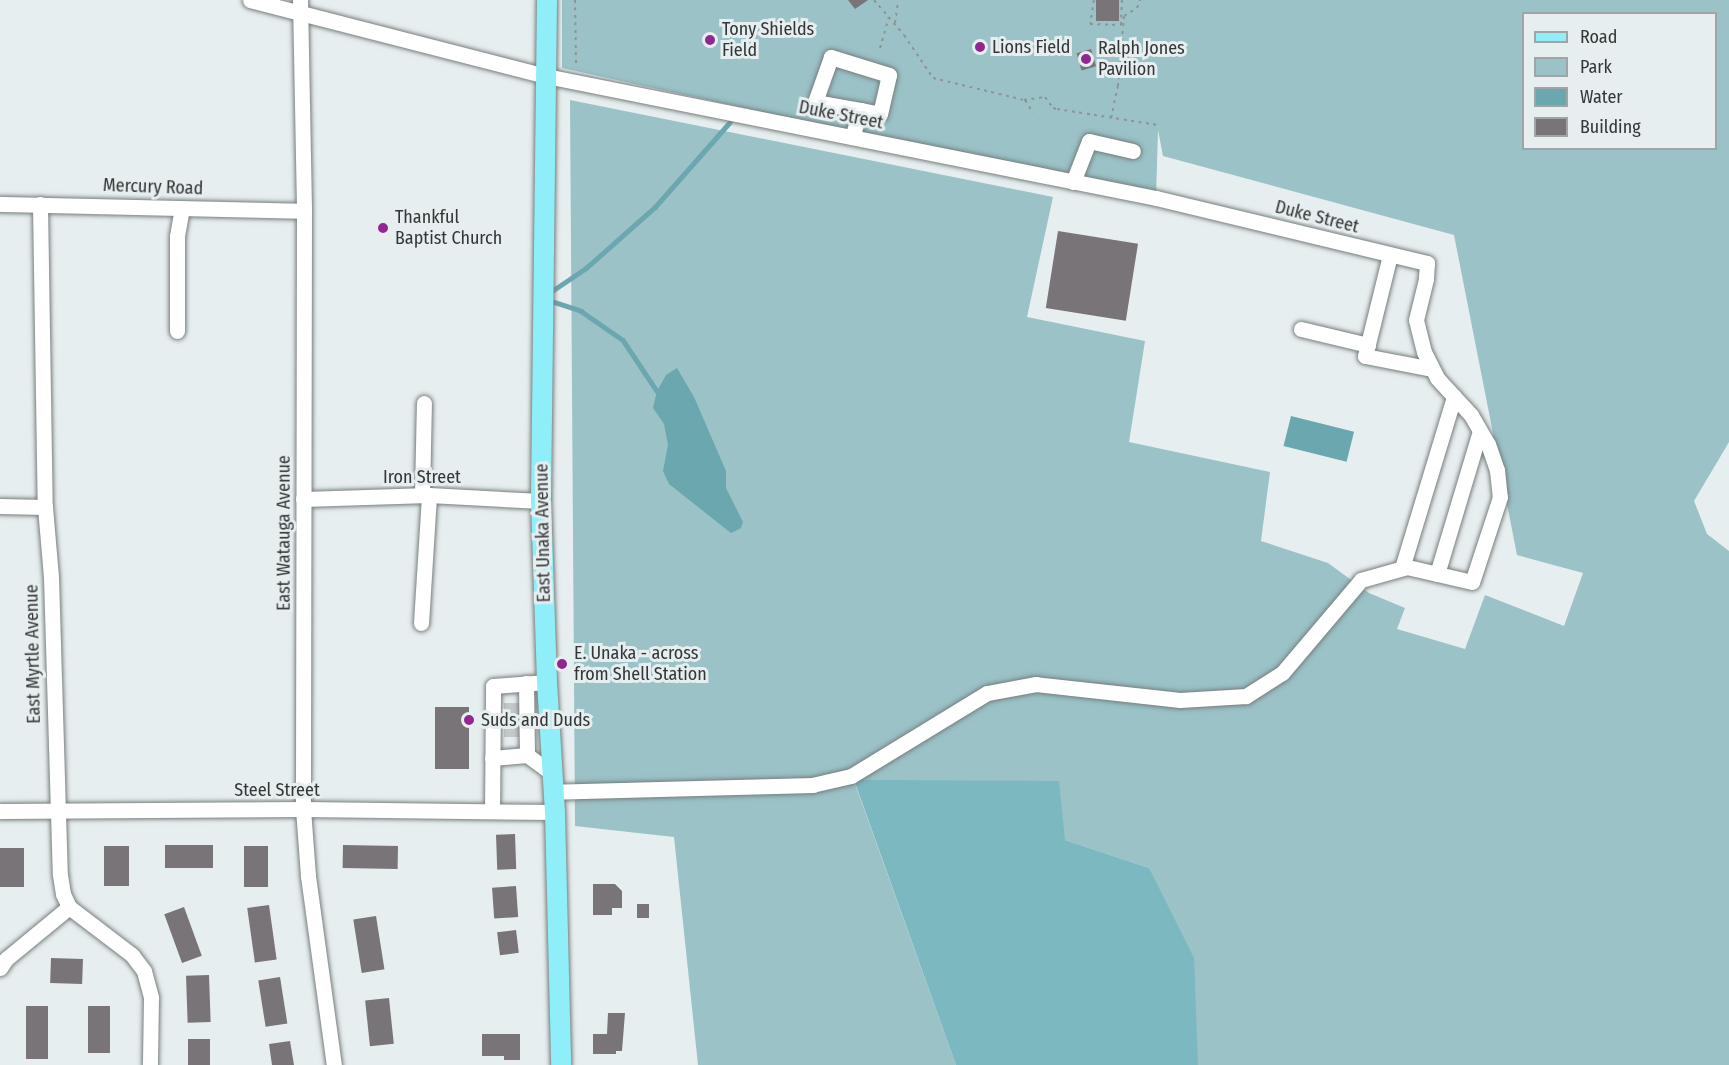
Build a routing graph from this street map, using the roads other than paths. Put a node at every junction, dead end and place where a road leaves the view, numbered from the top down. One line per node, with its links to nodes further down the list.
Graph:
1 (250, 0): 3 (street, Duke Street)
2 (547, 0): 4 (main road, East Unaka Avenue)
3 (300, 6): 4 (street, Duke Street); 12 (street, East Watauga Avenue)
4 (546, 76): 6 (street, Duke Street); 23 (main road, East Unaka Avenue)
5 (861, 110): 5 (street); 6 (street)
6 (852, 137): 8 (street, Duke Street)
7 (1133, 151): 8 (street)
8 (1073, 182): 13 (street, Duke Street)
9 (0, 204): 10 (street, Mercury Road)
10 (40, 204): 11 (street, Mercury Road); 25 (street, East Myrtle Avenue)
11 (182, 208): 12 (street, Mercury Road); 15 (street)
12 (304, 211): 22 (street, East Watauga Avenue)
13 (1390, 255): 16 (street); 17 (street, Duke Street)
14 (1301, 328): 16 (street)
15 (177, 331)
16 (1368, 345): 17 (street)
17 (1432, 369): 18 (street)
18 (1454, 397): 20 (street); 26 (street)
19 (424, 403): 21 (street)
20 (1480, 431): 27 (street); 27 (street)
21 (425, 495): 22 (street, Iron Street); 23 (street, Iron Street); 28 (street)
22 (303, 499): 34 (street, East Watauga Avenue)
23 (541, 501): 29 (main road, East Unaka Avenue)
24 (0, 506): 25 (street)
25 (45, 507): 36 (street, East Myrtle Avenue)
26 (1402, 568): 27 (street); 33 (street)
27 (1437, 574)
28 (421, 623)
29 (547, 682): 30 (street); 33 (main road, East Unaka Avenue)
30 (526, 683): 31 (street); 32 (street)
31 (527, 755): 32 (street); 33 (street)
32 (492, 758): 37 (street)
33 (554, 783): 38 (main road, East Unaka Avenue)
34 (303, 809): 36 (street, Steel Street); 37 (street, Steel Street); 42 (street, East Watauga Avenue)
35 (0, 810): 36 (street, Steel Street)
36 (56, 811): 39 (street, East Myrtle Avenue)
37 (492, 811): 38 (street, Steel Street)
38 (555, 813): 43 (main road, East Unaka Avenue)
39 (69, 907): 40 (street); 41 (street)
40 (0, 968)
41 (150, 1065)
42 (334, 1065)
43 (561, 1065)

